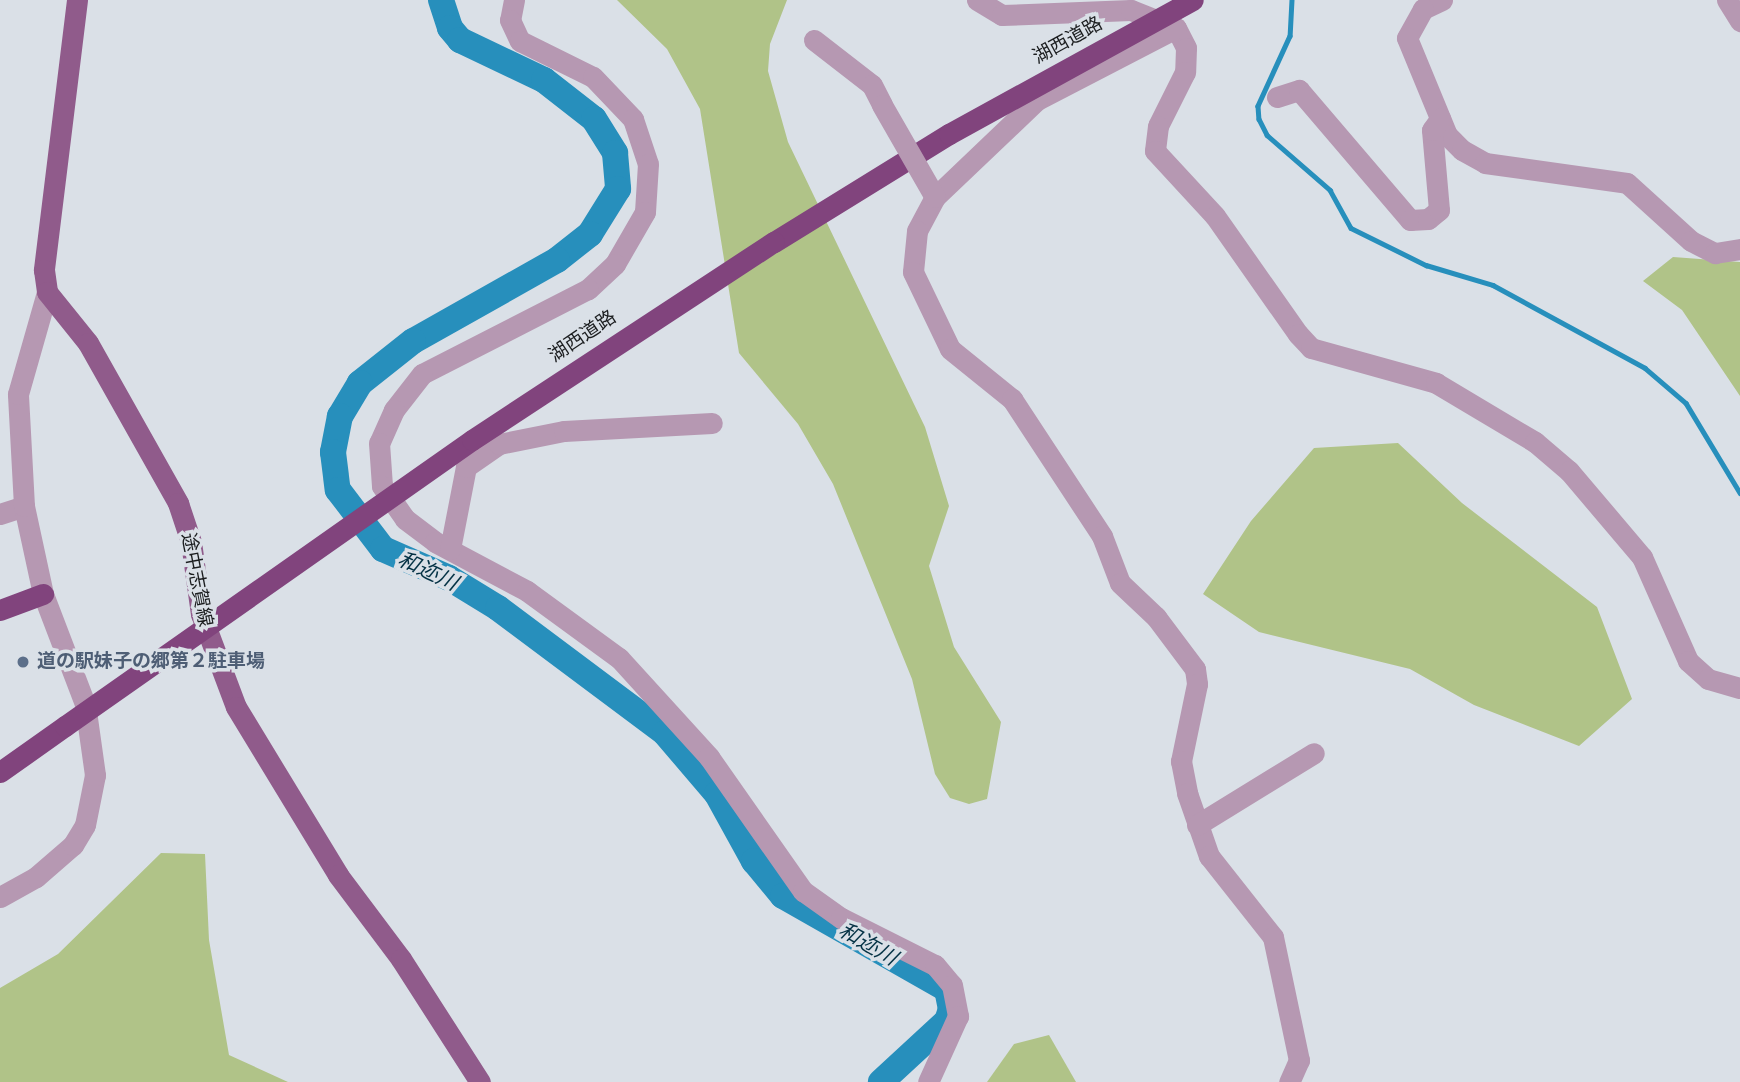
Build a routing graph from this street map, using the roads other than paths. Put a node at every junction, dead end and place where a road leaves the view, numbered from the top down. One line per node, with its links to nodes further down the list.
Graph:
1 (76, 0): 14 (main road)
2 (514, 0): 18 (street)
3 (977, 0): 8 (street)
4 (1193, 0): 23 (highway, 湖西道路, bridge)
5 (1442, 0): 11 (street)
6 (1727, 0): 7 (street)
7 (1740, 21)
8 (1176, 29): 12 (street); 21 (street)
9 (814, 40): 12 (street, bridge)
10 (1277, 97): 11 (street)
11 (1440, 119): 13 (street)
12 (935, 197): 24 (street)
13 (1740, 248)
14 (47, 292): 16 (street); 26 (main road, 途中志賀線)
15 (712, 423): 18 (street)
16 (24, 506): 17 (street); 19 (street)
17 (0, 514)
18 (450, 550): 27 (street)
19 (43, 594): 20 (highway); 25 (street)
20 (0, 610)
21 (1740, 688)
22 (1314, 753): 24 (street)
23 (0, 772)
24 (1197, 825): 28 (street)
25 (0, 897)
26 (480, 1082)
27 (928, 1082)
28 (1289, 1082)

